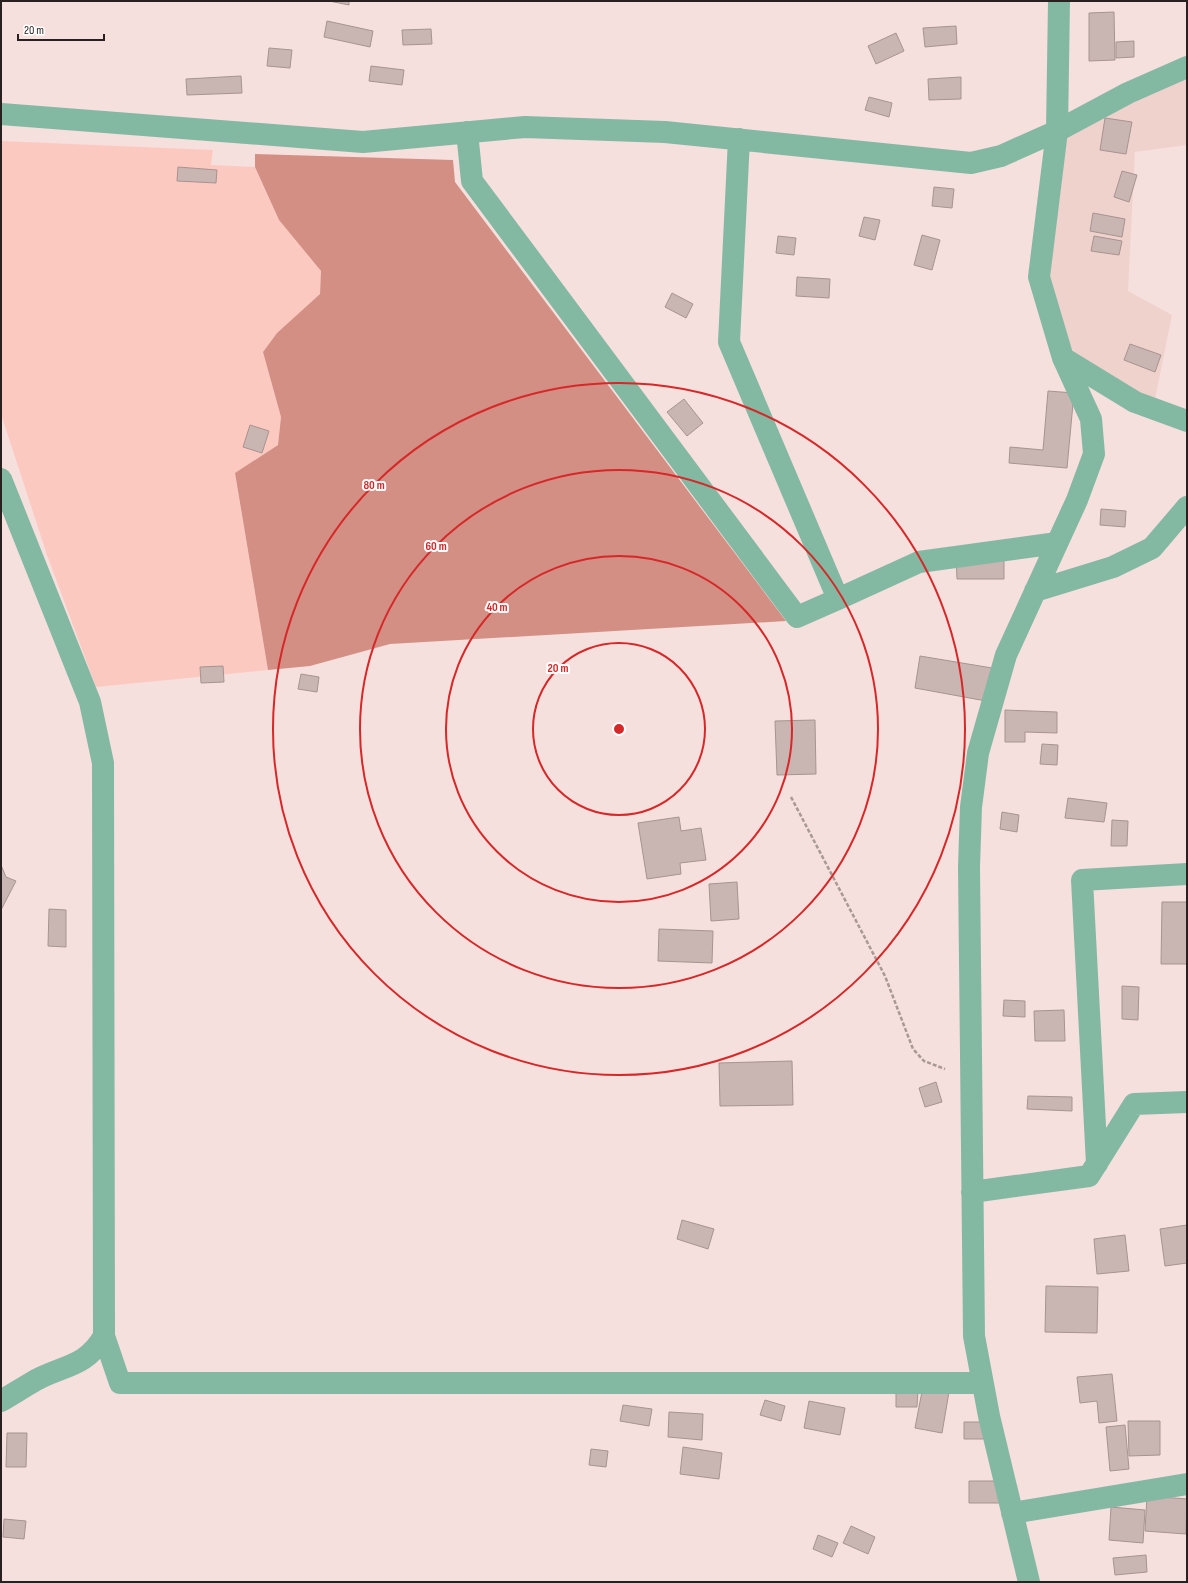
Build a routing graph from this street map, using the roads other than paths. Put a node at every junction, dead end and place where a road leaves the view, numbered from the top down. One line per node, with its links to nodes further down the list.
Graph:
1 (1060, 1): 4 (street)
2 (1187, 68): 4 (street)
3 (1, 114): 5 (street)
4 (1056, 131): 6 (street); 7 (street)
5 (467, 132): 6 (street); 13 (street)
6 (739, 140): 13 (street)
7 (1063, 358): 8 (street); 11 (street)
8 (1187, 421)
9 (1, 479): 18 (street)
10 (1187, 507): 12 (street)
11 (1057, 543): 12 (street); 13 (street)
12 (1035, 591): 17 (street)
13 (838, 599)
14 (1187, 874): 16 (street)
15 (1187, 1102): 16 (street)
16 (1097, 1164): 17 (street)
17 (972, 1192): 19 (street)
18 (104, 1336): 19 (street); 20 (street)
19 (982, 1383): 22 (street)
20 (1, 1401)
21 (1187, 1484): 22 (street)
22 (1012, 1513): 23 (street)
23 (1029, 1582)

